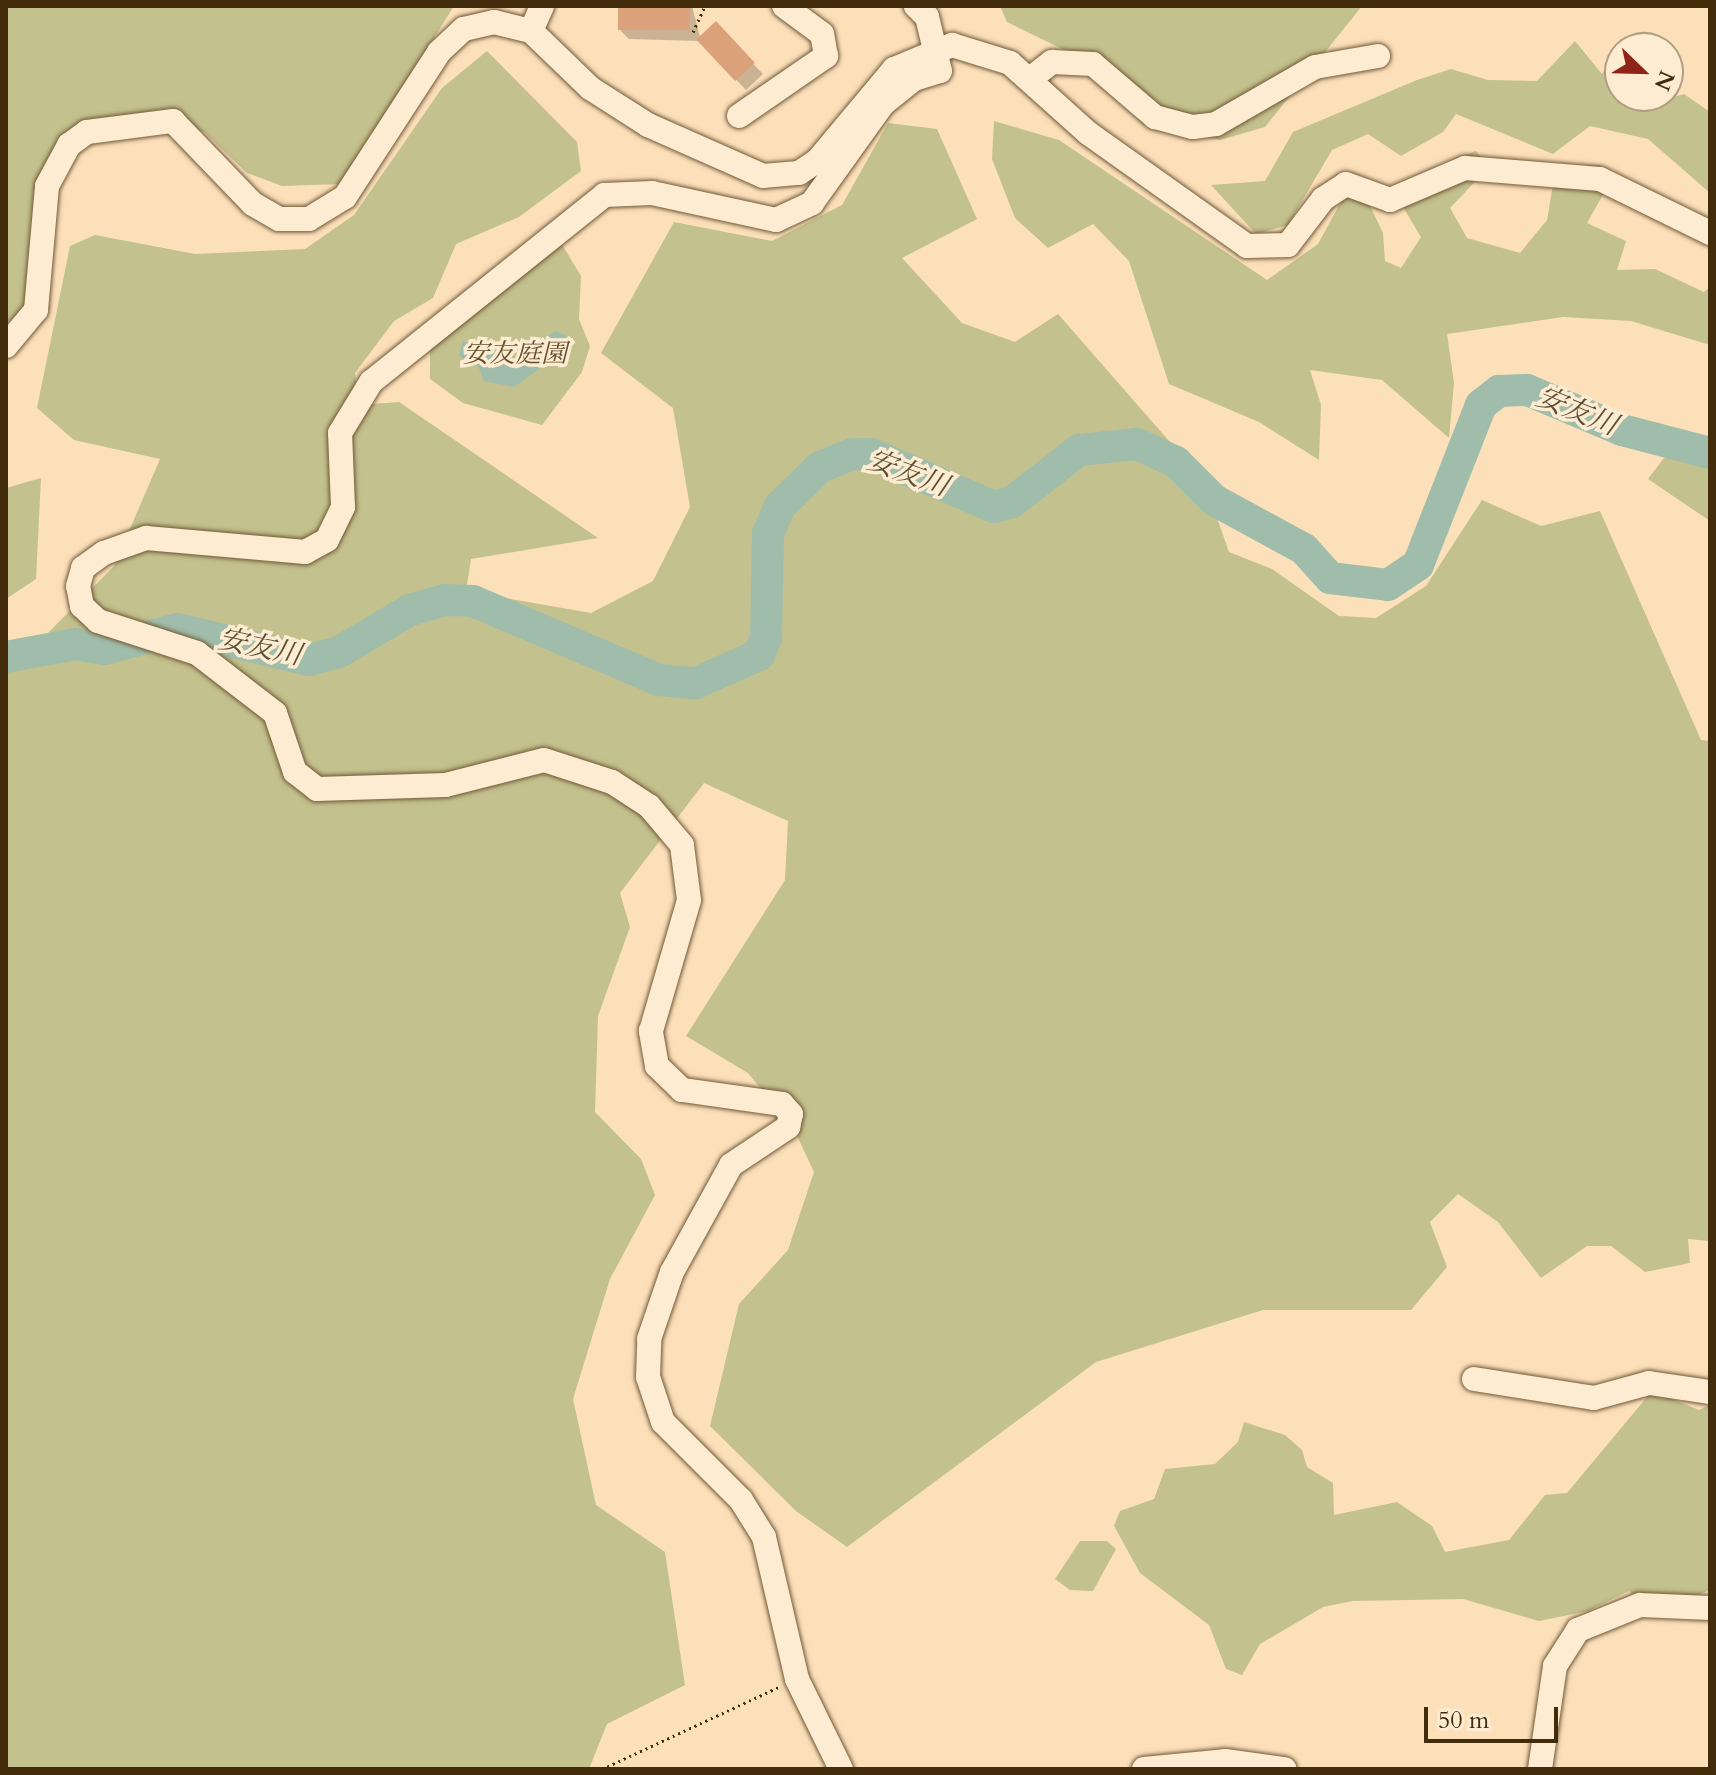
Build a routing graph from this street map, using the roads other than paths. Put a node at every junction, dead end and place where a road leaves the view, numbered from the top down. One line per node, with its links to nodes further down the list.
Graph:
1 (542, 6): 4 (street)
2 (784, 6): 8 (street)
3 (916, 6): 5 (street)
4 (531, 31): 5 (street); 10 (street)
5 (938, 48): 7 (street); 14 (street)
6 (1378, 56): 7 (street)
7 (1030, 79): 9 (street)
8 (739, 116)
9 (1710, 233)
10 (6, 346)
11 (1474, 1379): 12 (street)
12 (1710, 1392)
13 (1710, 1608): 17 (street)
14 (841, 1769)
15 (1144, 1769): 16 (street)
16 (1284, 1769)
17 (1540, 1769)

